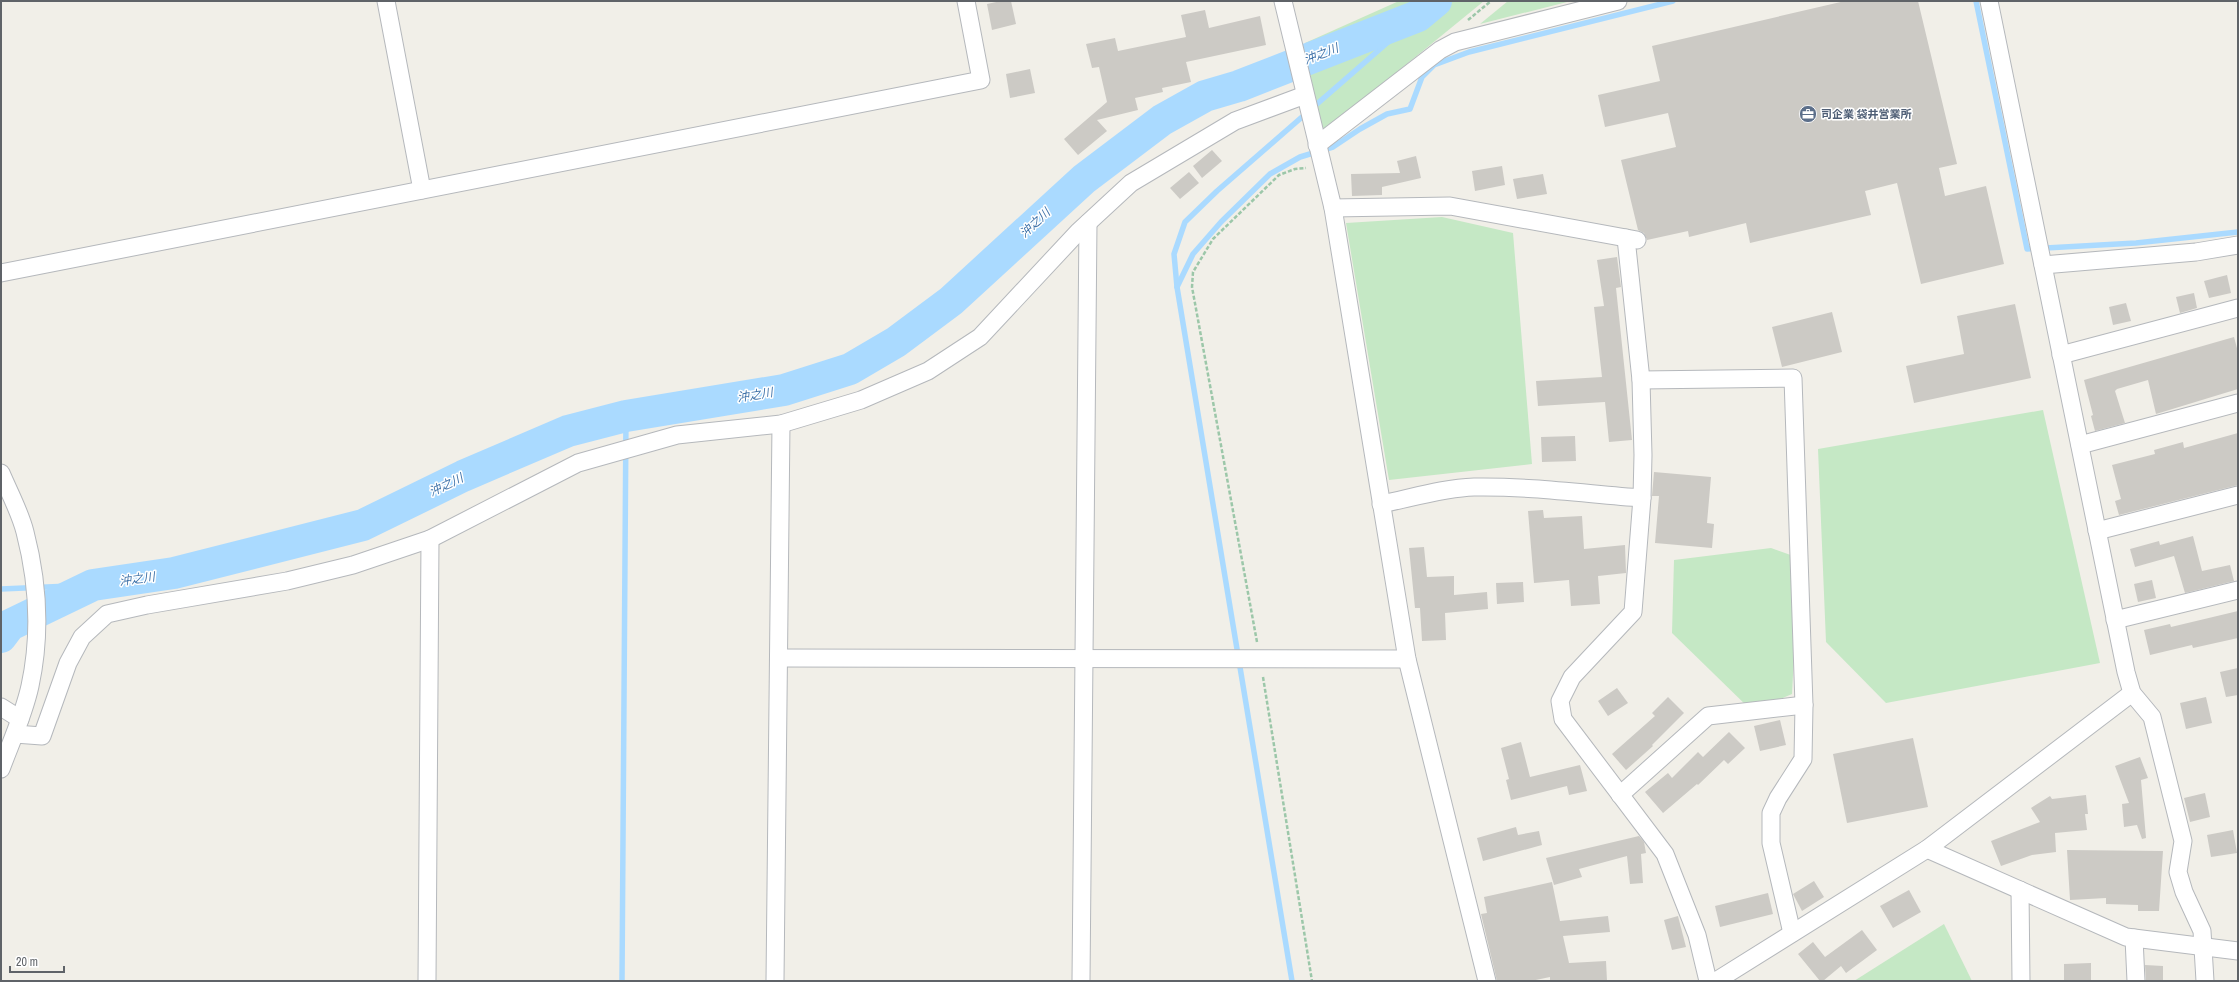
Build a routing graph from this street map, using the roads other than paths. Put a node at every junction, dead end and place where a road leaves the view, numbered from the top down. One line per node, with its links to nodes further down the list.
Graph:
1 (386, 1): 8 (street)
2 (966, 1): 8 (street)
3 (1283, 1): 6 (street)
4 (1618, 1): 7 (street)
5 (1989, 1): 12 (street)
6 (1305, 95): 7 (street); 10 (street)
7 (1317, 145): 9 (street)
8 (422, 190): 13 (street)
9 (1333, 208): 16 (street); 23 (street)
10 (1088, 223): 18 (street); 29 (street)
11 (2238, 245): 12 (street)
12 (2043, 265): 15 (street)
13 (1, 273)
14 (2238, 308): 15 (street)
15 (2061, 355): 19 (street)
16 (1641, 380): 22 (street); 32 (street)
17 (2238, 403): 19 (street)
18 (781, 424): 25 (street); 28 (street)
19 (2080, 445): 24 (street)
20 (1, 473): 34 (street)
21 (2238, 495): 24 (street)
22 (1642, 498): 23 (street); 36 (street)
23 (1381, 504): 30 (street)
24 (2097, 531): 27 (street)
25 (430, 539): 34 (street); 43 (street)
26 (2238, 590): 27 (street)
27 (2115, 620): 31 (street)
28 (779, 658): 29 (street); 44 (street)
29 (1084, 659): 30 (street); 45 (street)
30 (1407, 659): 46 (street)
31 (2132, 693): 37 (street); 41 (street)
32 (1804, 705): 36 (street); 39 (street)
33 (1, 707): 34 (street)
34 (17, 726): 35 (street)
35 (1, 770)
36 (1620, 795): 47 (street)
37 (1927, 849): 38 (street); 39 (street)
38 (2020, 890): 40 (street); 49 (street)
39 (1792, 933): 48 (street)
40 (2134, 938): 41 (street); 50 (street)
41 (2203, 948): 42 (street); 51 (street)
42 (2238, 951)
43 (427, 981)
44 (775, 981)
45 (1081, 981)
46 (1487, 981)
47 (1708, 981)
48 (1716, 981)
49 (2021, 981)
50 (2136, 981)
51 (2205, 981)

